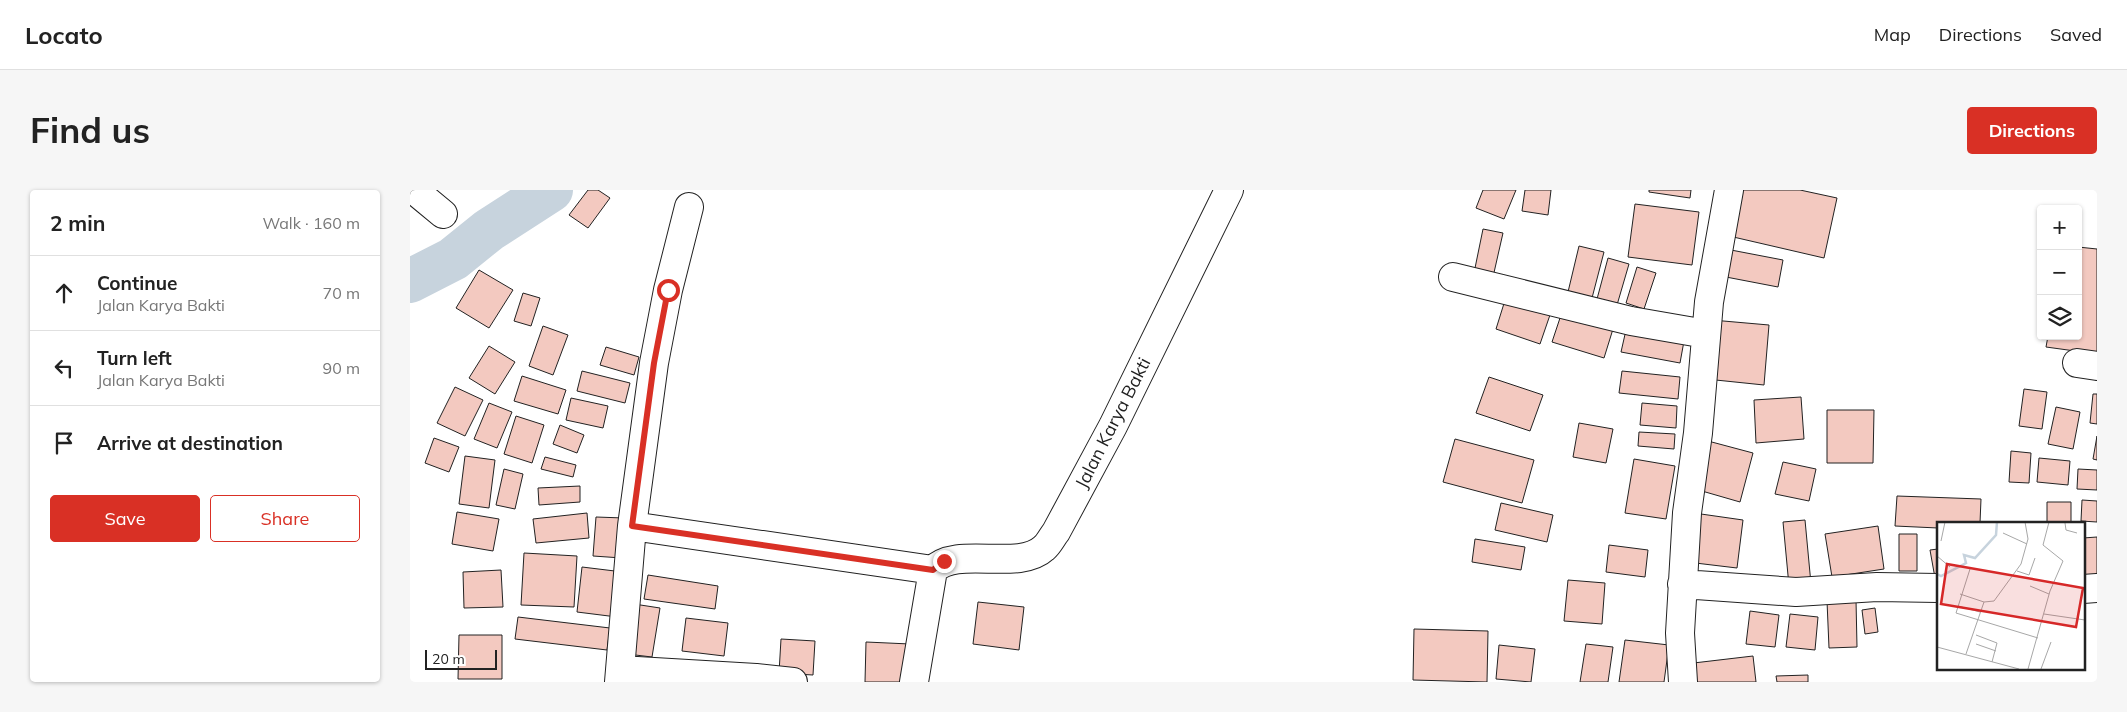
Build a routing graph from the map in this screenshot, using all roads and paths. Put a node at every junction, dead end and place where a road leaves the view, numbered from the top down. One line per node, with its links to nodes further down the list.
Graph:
1 (414, 190): 5 (street)
2 (1229, 190): 9 (street, Jalan Karya Bakti)
3 (1729, 190): 7 (street)
4 (689, 207): 8 (street)
5 (443, 214)
6 (1453, 277): 7 (street)
7 (1706, 334): 10 (street)
8 (632, 526): 9 (street); 14 (street)
9 (933, 570): 16 (street)
10 (1682, 584): 11 (street); 17 (street)
11 (1937, 588)
12 (2097, 588): 13 (street)
13 (2084, 589)
14 (619, 676): 15 (street)
15 (793, 682)
16 (914, 682)
17 (1683, 682)

